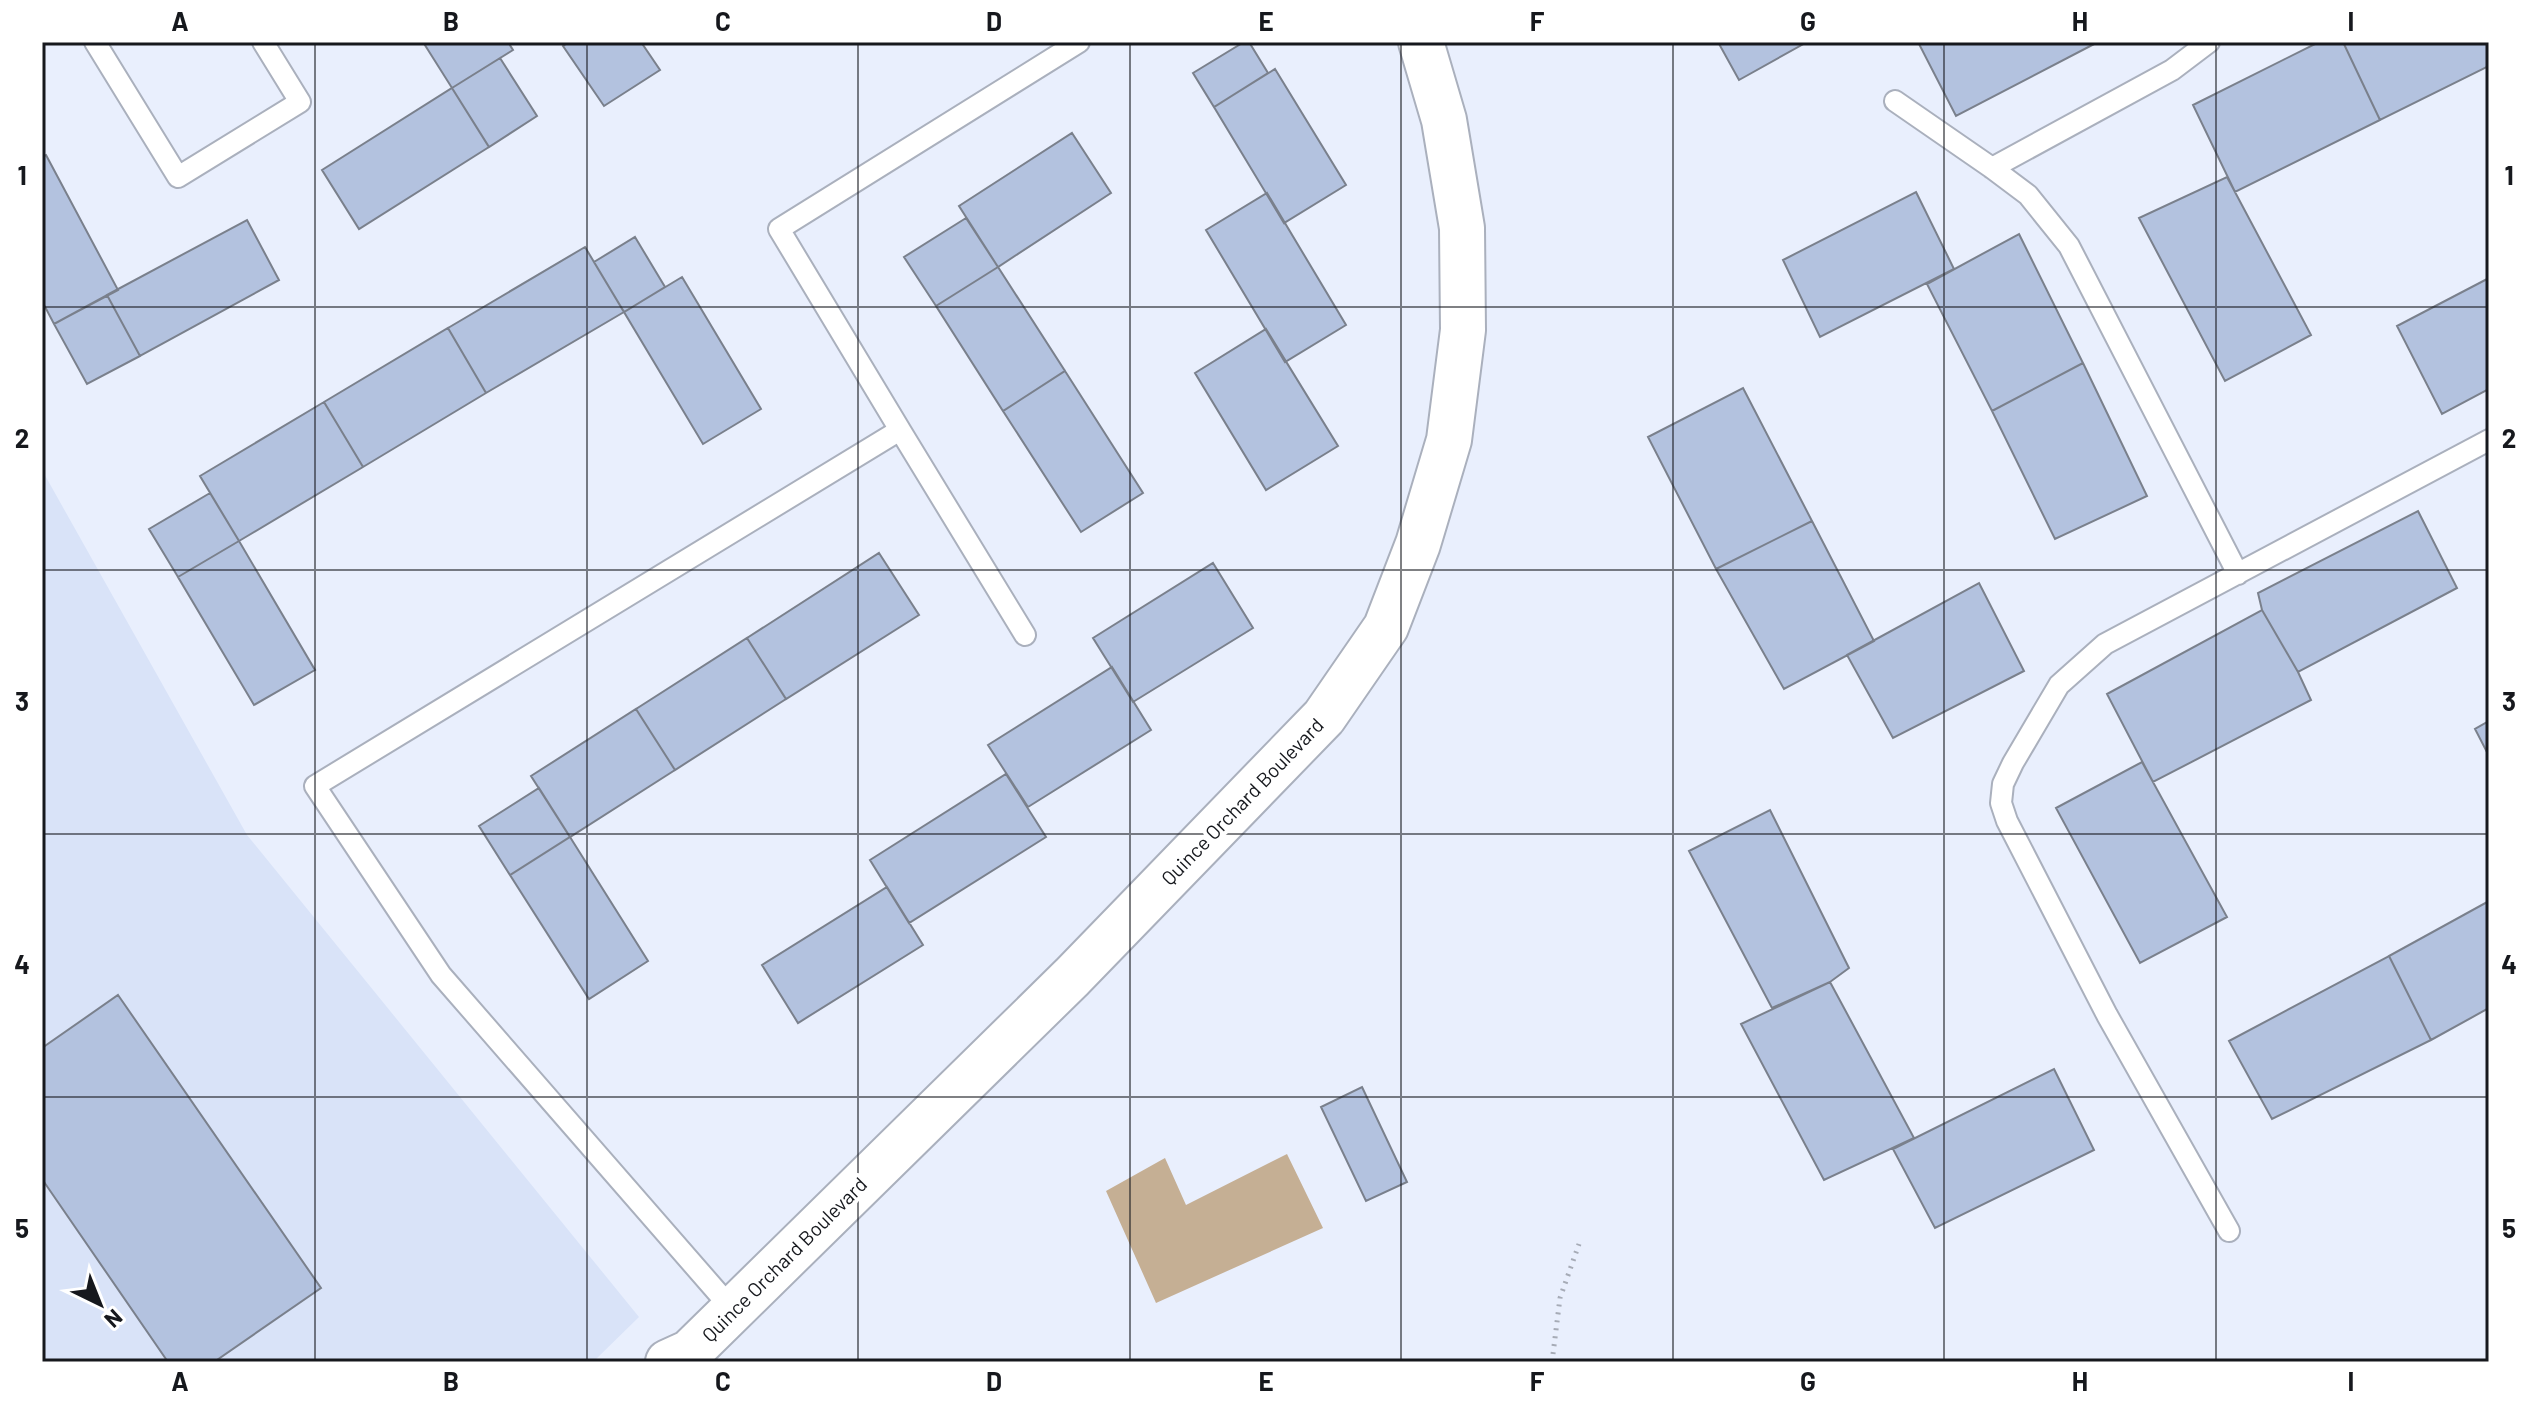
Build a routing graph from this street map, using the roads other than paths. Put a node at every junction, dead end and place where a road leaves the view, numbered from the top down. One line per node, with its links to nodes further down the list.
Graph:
1 (95, 42): 2 (lane)
2 (263, 42)
3 (1079, 42): 8 (lane)
4 (1421, 42): 13 (street, Quince Orchard Boulevard)
5 (2209, 42): 7 (lane)
6 (1895, 101): 7 (lane)
7 (1992, 168): 10 (lane)
8 (900, 430): 11 (lane); 13 (lane)
9 (2489, 440): 10 (lane)
10 (2238, 574): 12 (lane)
11 (1025, 635)
12 (2229, 1231)
13 (732, 1309): 14 (street, Quince Orchard Boulevard)
14 (682, 1359)

